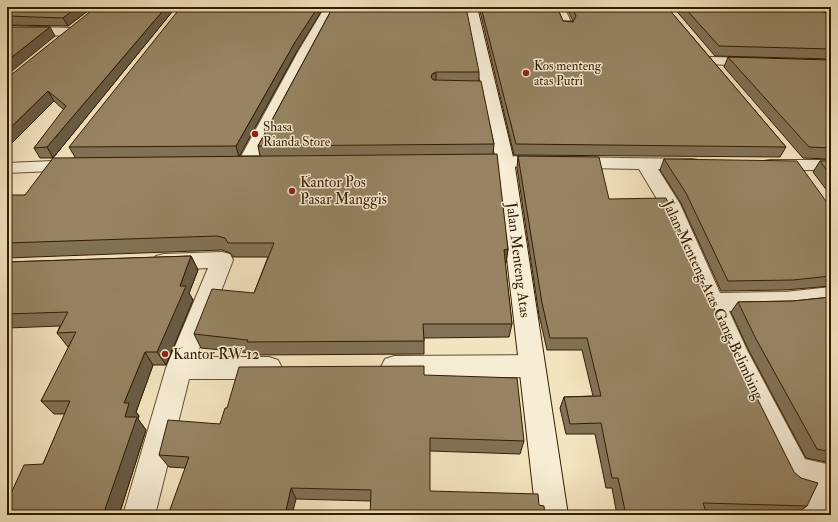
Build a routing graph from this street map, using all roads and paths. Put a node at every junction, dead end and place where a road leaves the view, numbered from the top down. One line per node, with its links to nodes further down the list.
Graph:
1 (331, 7): 17 (street)
2 (471, 7): 14 (street, Jalan Menteng Atas)
3 (558, 7): 5 (street)
4 (84, 22): 7 (street)
5 (567, 26)
6 (7, 30): 7 (street)
7 (72, 32): 8 (street)
8 (55, 46)
9 (700, 49): 10 (street)
10 (710, 61): 11 (street); 12 (street)
11 (771, 63)
12 (720, 73)
13 (792, 159): 20 (street); 21 (street); 23 (street)
14 (505, 161): 15 (street); 16 (street); 27 (street, Jalan Menteng Atas)
15 (465, 162)
16 (645, 163): 18 (street); 26 (street, Jalan Menteng Atas Gang Belimbing)
17 (246, 164)
18 (706, 164)
19 (89, 165): 22 (street)
20 (751, 165)
21 (831, 165)
22 (7, 168)
23 (809, 182)
24 (142, 262): 29 (street)
25 (831, 296): 26 (street)
26 (713, 302): 31 (street, Jalan Menteng Atas Gang Belimbing)
27 (531, 366): 28 (street); 33 (street, Jalan Menteng Atas)
28 (370, 367)
29 (179, 368): 30 (street); 32 (street)
30 (290, 368)
31 (829, 480): 34 (street, Jalan Menteng Atas Gang Belimbing)
32 (139, 515)
33 (552, 515)
34 (811, 515)

